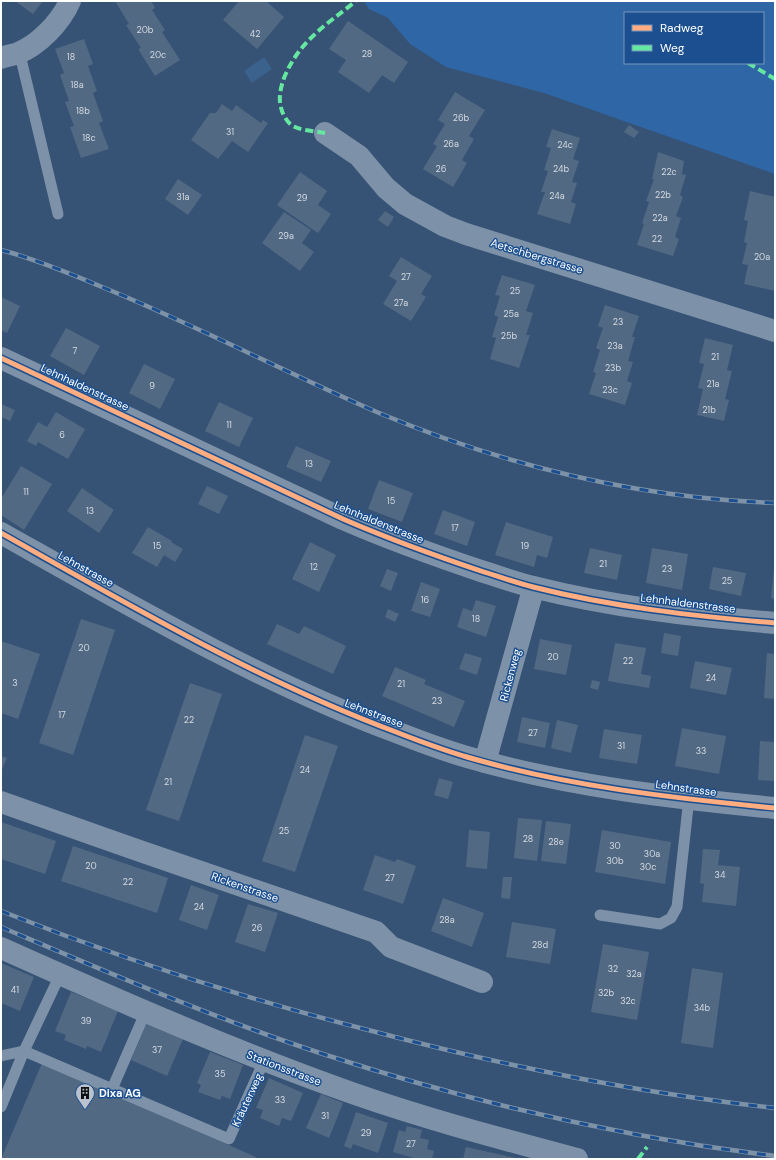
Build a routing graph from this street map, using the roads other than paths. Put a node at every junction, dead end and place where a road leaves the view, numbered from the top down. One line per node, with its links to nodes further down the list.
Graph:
1 (70, 1): 2 (street)
2 (9, 56): 4 (lane)
3 (325, 132): 5 (street, Aetschbergstrasse)
4 (58, 214)
5 (775, 331)
6 (1, 358): 8 (street, Lehnhaldenstrasse)
7 (1, 533): 10 (street, Lehnstrasse)
8 (533, 587): 9 (street, Lehnhaldenstrasse); 10 (street, Rickenweg)
9 (775, 624)
10 (485, 762): 11 (street, Lehnstrasse)
11 (689, 798): 13 (street, Lehnstrasse); 14 (lane)
12 (1, 802): 17 (street, Rickenstrasse)
13 (775, 808)
14 (600, 915)
15 (1, 948): 16 (street, Stationsstrasse)
16 (60, 975): 18 (street, Stationsstrasse); 19 (lane)
17 (482, 982)
18 (146, 1011): 21 (street, Stationsstrasse); 22 (lane)
19 (24, 1051): 20 (lane); 22 (lane); 23 (lane)
20 (1, 1056)
21 (264, 1061): 22 (lane, Kräuterweg); 24 (street, Stationsstrasse)
22 (112, 1089)
23 (1, 1108)
24 (577, 1159)

